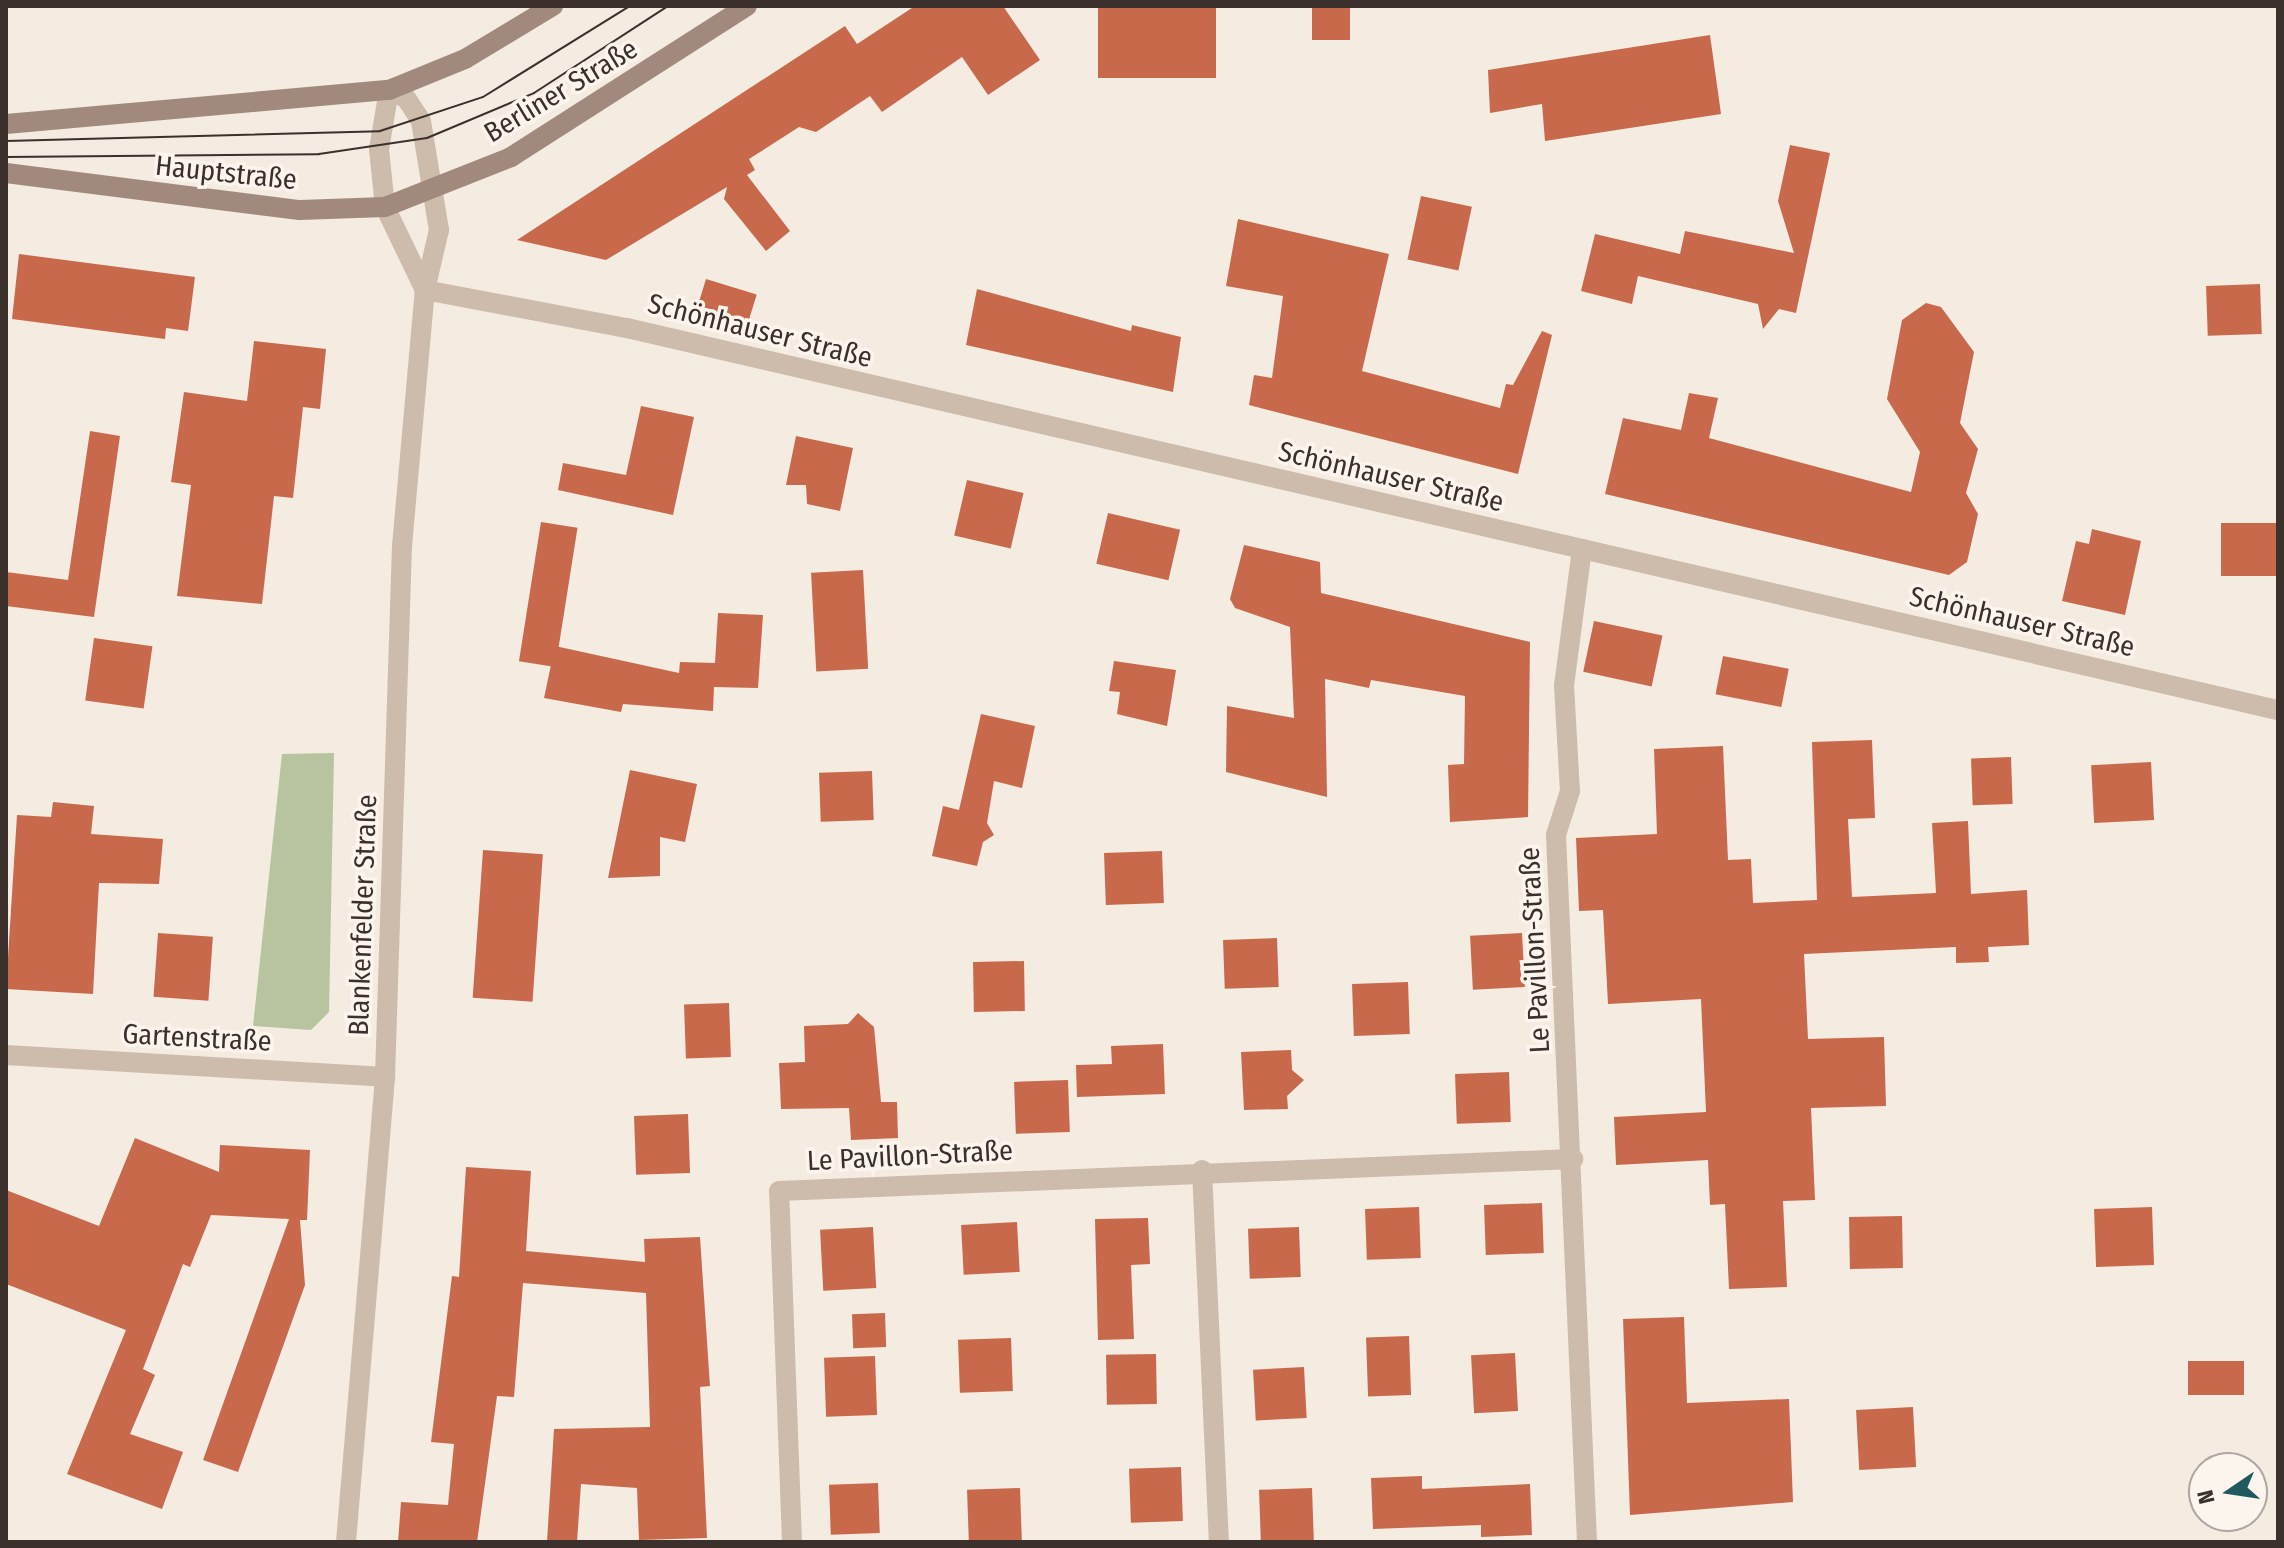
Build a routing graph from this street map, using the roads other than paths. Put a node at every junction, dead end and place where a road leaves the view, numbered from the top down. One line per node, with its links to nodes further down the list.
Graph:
1 (553, 6): 3 (main road)
2 (747, 6): 6 (main road, Berliner Straße)
3 (389, 90): 4 (main road, Hauptstraße); 6 (street, Blankenfelder Straße); 7 (street)
4 (6, 124)
5 (6, 173): 7 (main road, Hauptstraße)
6 (438, 189): 7 (main road, Hauptstraße); 8 (street, Blankenfelder Straße)
7 (385, 207): 8 (street)
8 (425, 290): 9 (street, Schönhauser Straße); 12 (street, Blankenfelder Straße)
9 (1582, 549): 10 (street, Schönhauser Straße); 13 (street, Le Pavillon-Straße)
10 (2278, 710)
11 (6, 1055): 12 (street, Gartenstraße)
12 (385, 1077): 15 (street, Blankenfelder Straße)
13 (1573, 1159): 14 (street, Le Pavillon-Straße); 18 (street, Le Pavillon-Straße)
14 (1202, 1170): 16 (street, Le Pavillon-Straße); 17 (street)
15 (346, 1542)
16 (792, 1542)
17 (1219, 1542)
18 (1587, 1542)

